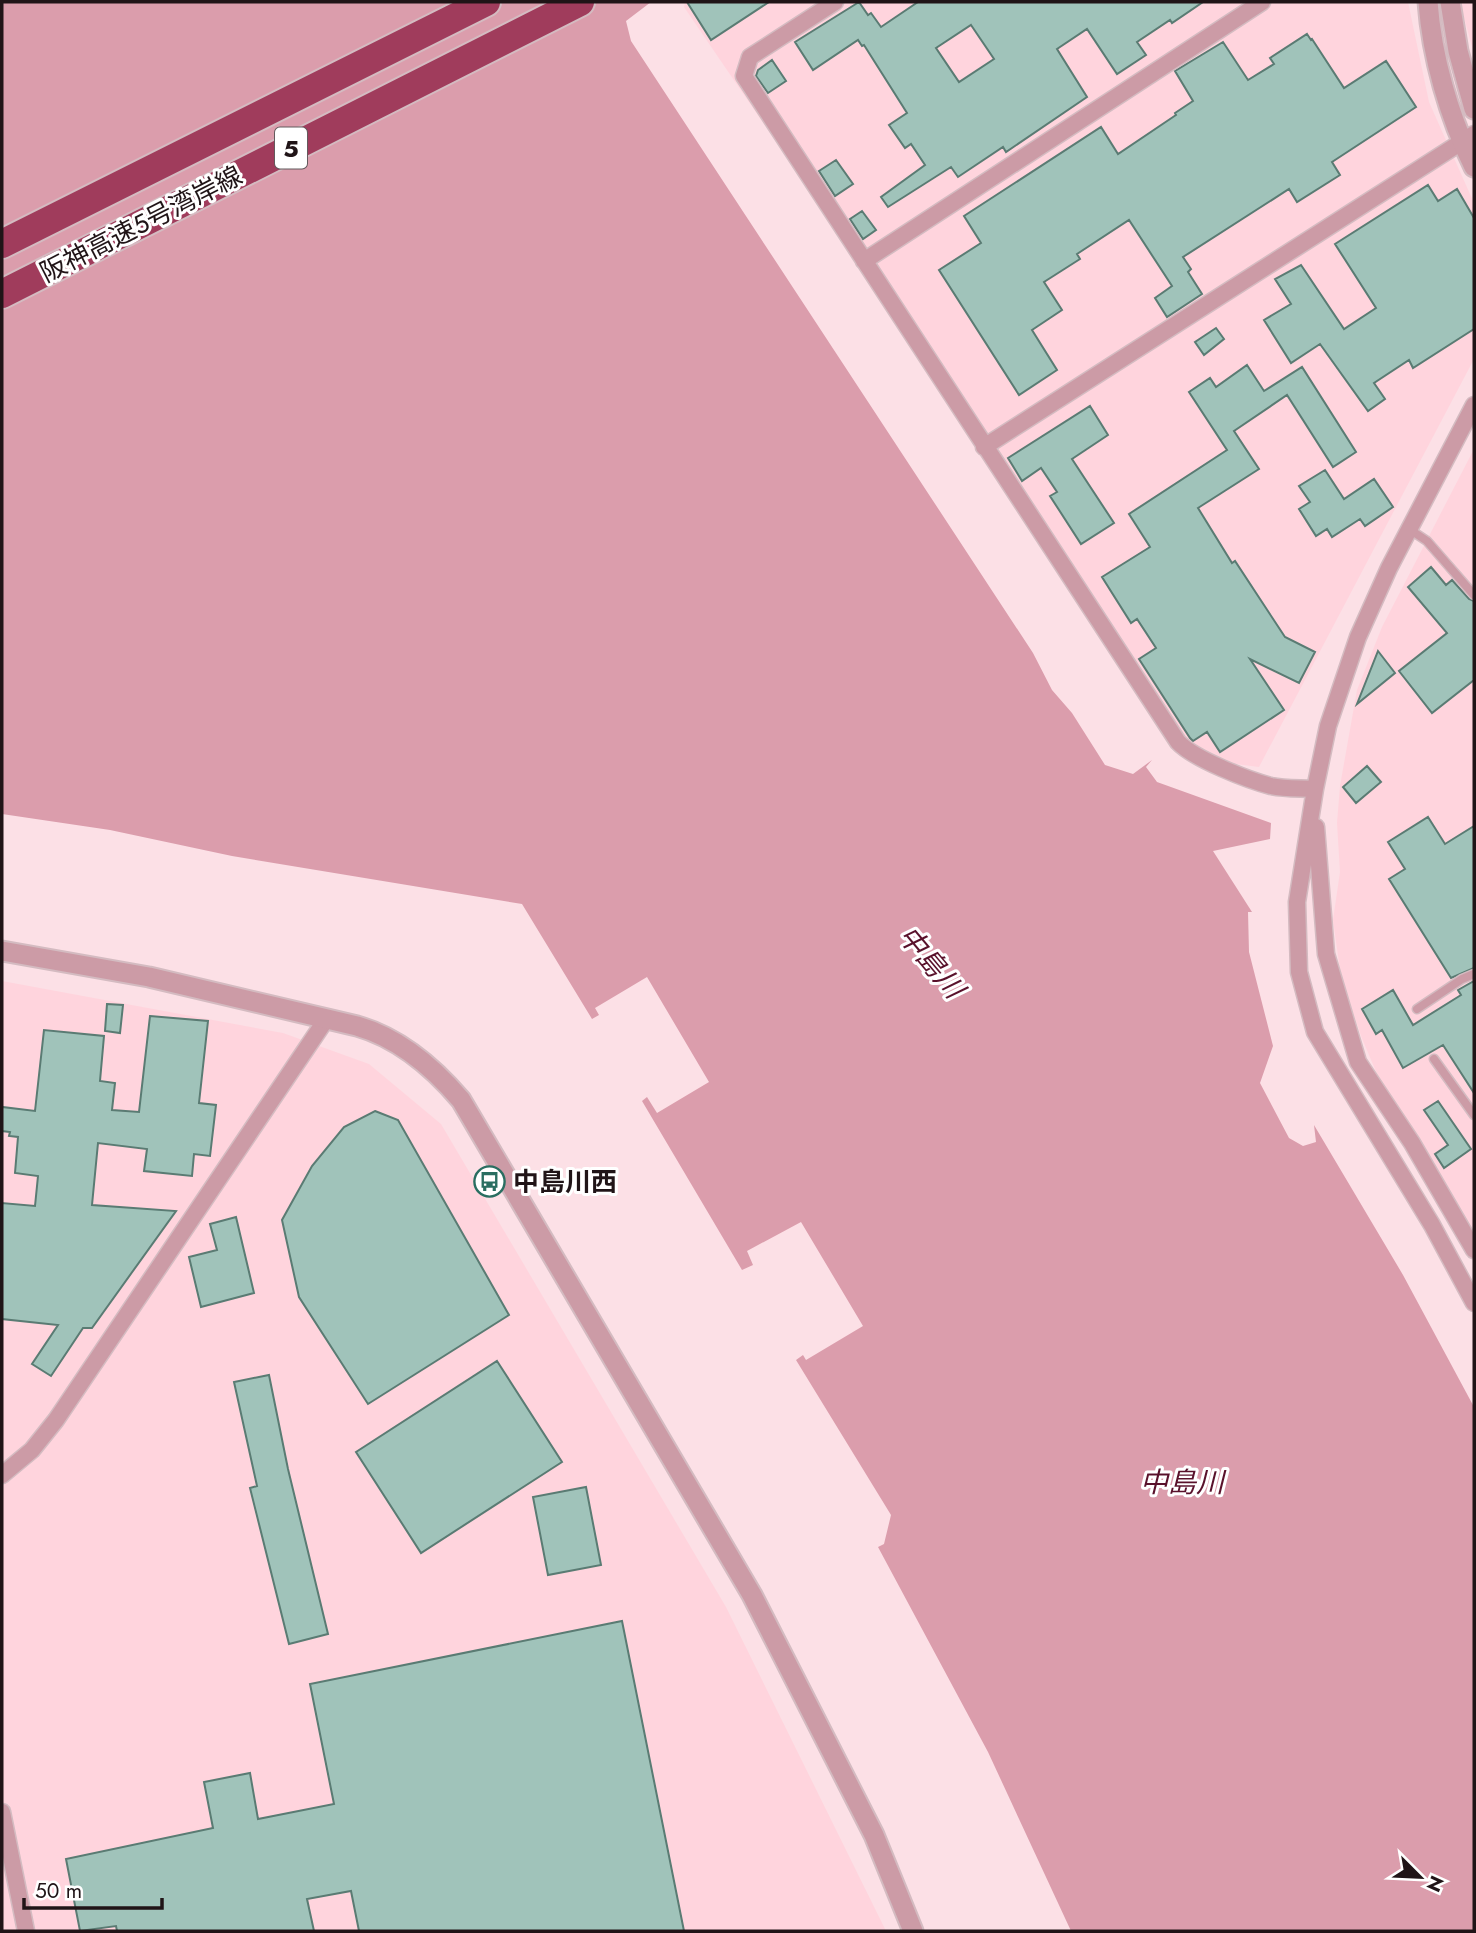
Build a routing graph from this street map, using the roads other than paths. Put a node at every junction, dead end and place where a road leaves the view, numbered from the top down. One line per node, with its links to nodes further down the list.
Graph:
1 (486, 2): 10 (highway, 阪神高速5号湾岸線 / 5)
2 (580, 2): 12 (highway, 阪神高速5号湾岸線 / 5)
3 (835, 2): 11 (street)
4 (1262, 2): 11 (street)
5 (1428, 2): 8 (street)
6 (1450, 2): 7 (street)
7 (1474, 109)
8 (1468, 137): 9 (street); 14 (street)
9 (1474, 167)
10 (2, 244)
11 (864, 261): 14 (street)
12 (2, 294)
13 (1474, 405): 15 (street)
14 (984, 447): 17 (street)
15 (1409, 529): 16 (lane); 17 (street)
16 (1474, 594)
17 (1315, 789): 24 (street); 25 (street)
18 (2, 951): 21 (street)
19 (1474, 974): 20 (lane)
20 (1417, 1009)
21 (327, 1018): 26 (street); 30 (street)
22 (1434, 1059): 23 (lane)
23 (1474, 1115)
24 (1474, 1250)
25 (1474, 1303)
26 (2, 1475)
27 (2, 1812): 28 (street)
28 (7, 1867): 29 (street)
29 (26, 1931)
30 (914, 1931)

